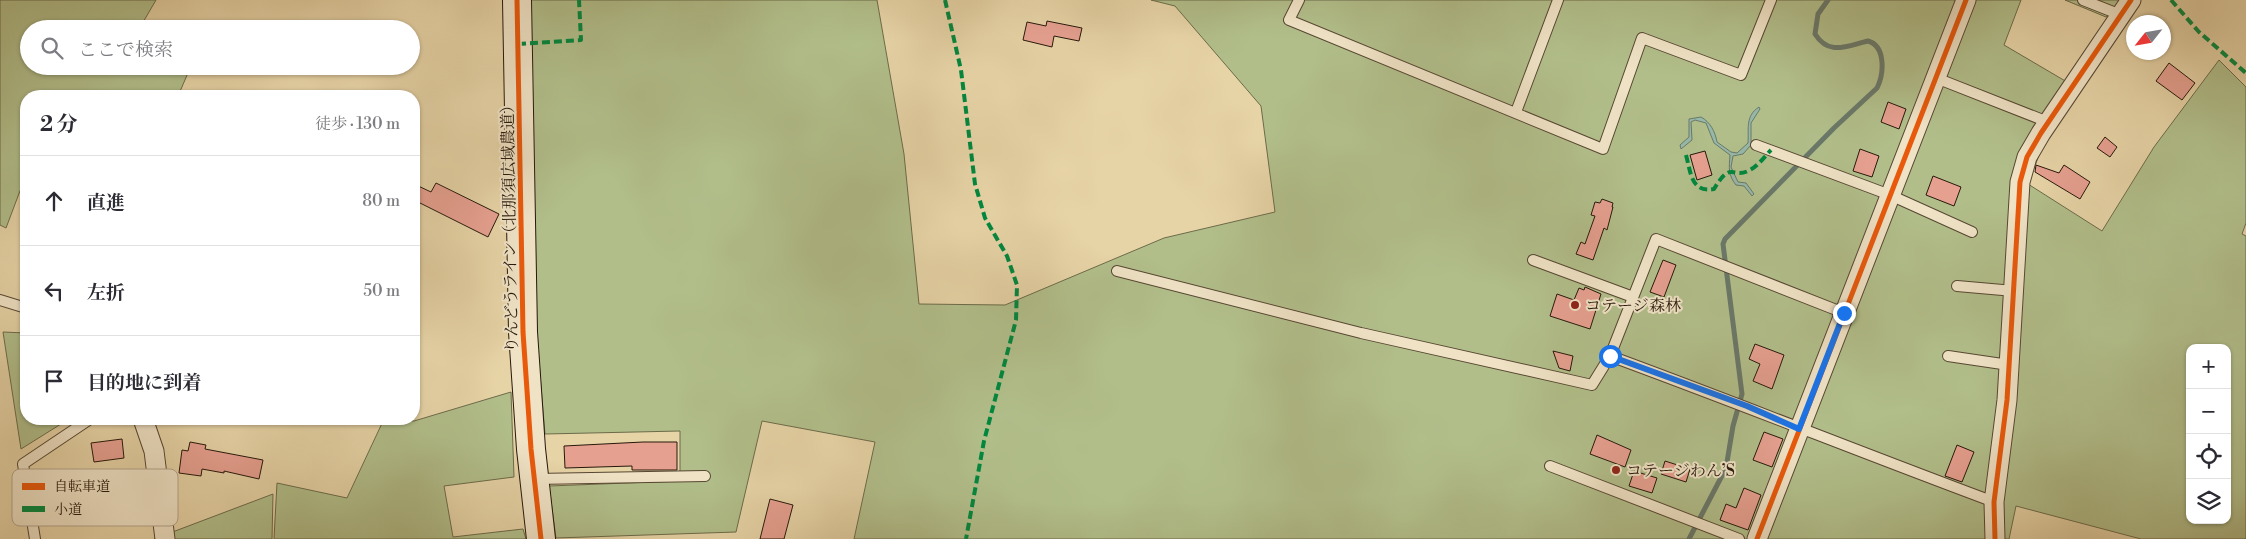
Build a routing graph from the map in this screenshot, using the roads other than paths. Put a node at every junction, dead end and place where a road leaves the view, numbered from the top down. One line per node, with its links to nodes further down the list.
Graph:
1 (516, 0): 32 (street, りんどうライン（北那須広域農道）)
2 (1299, 0): 9 (lane)
3 (1558, 0): 9 (lane)
4 (1771, 0): 9 (lane)
5 (1966, 0): 8 (street)
6 (2083, 0): 7 (lane)
7 (2126, 7): 10 (street)
8 (1936, 78): 10 (lane); 12 (street)
9 (1516, 112)
10 (2048, 122): 17 (street)
11 (1756, 145): 12 (lane)
12 (1890, 195): 13 (lane); 21 (street)
13 (1972, 232)
14 (1533, 260): 18 (lane)
15 (1117, 271): 22 (lane)
16 (1956, 286): 17 (lane)
17 (2014, 290): 24 (street)
18 (1633, 297): 21 (lane); 22 (lane)
19 (0, 300): 20 (lane)
20 (20, 306)
21 (1844, 313): 27 (street)
22 (1610, 356): 27 (lane)
23 (1948, 356): 24 (lane)
24 (2009, 365): 33 (street)
25 (81, 425): 29 (lane)
26 (145, 425): 30 (street)
27 (1799, 429): 33 (lane); 40 (street)
28 (1550, 466): 39 (lane)
29 (25, 469)
30 (156, 469)
31 (705, 476): 32 (lane)
32 (534, 479): 38 (street, りんどうライン（北那須広域農道）)
33 (1994, 502): 41 (street)
34 (33, 526): 36 (lane)
35 (163, 526): 37 (street)
36 (35, 539)
37 (165, 539)
38 (541, 539)
39 (1740, 539)
40 (1757, 539)
41 (1995, 539)

